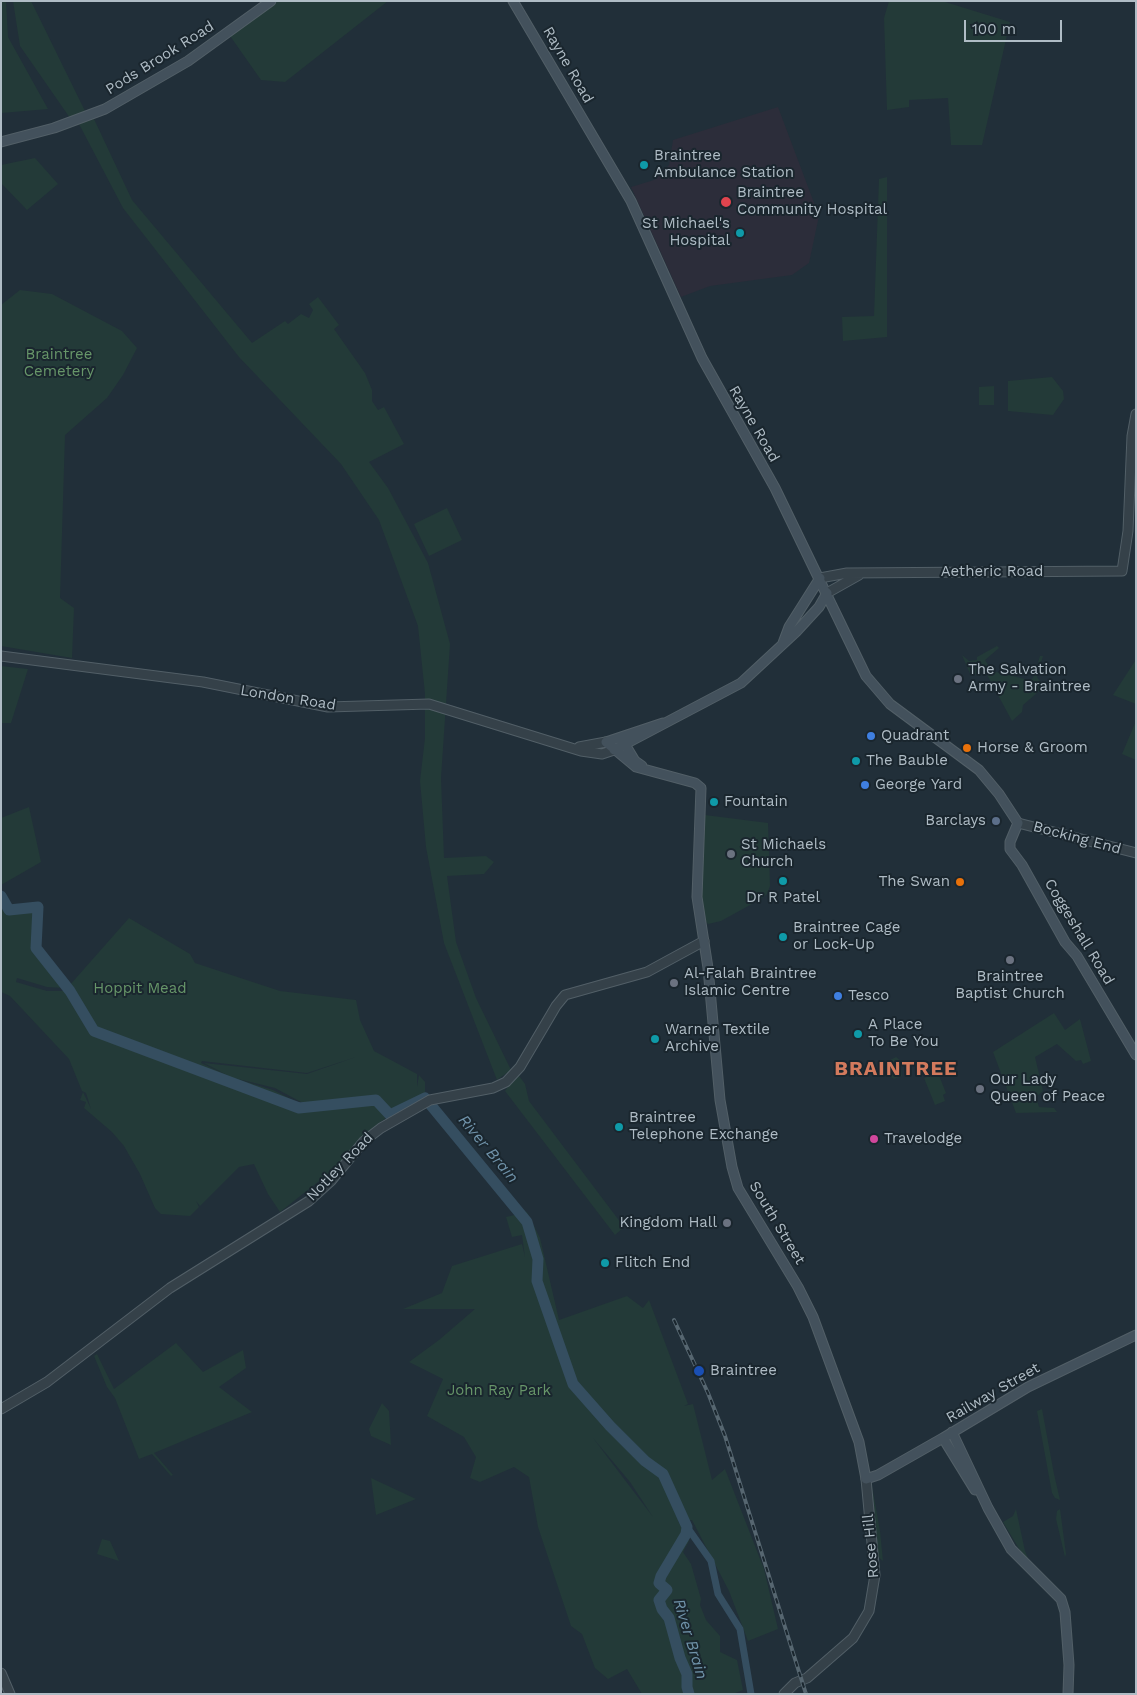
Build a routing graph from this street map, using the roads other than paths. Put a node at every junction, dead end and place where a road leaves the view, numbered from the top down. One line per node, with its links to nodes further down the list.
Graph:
1 (271, 1): 3 (main road, Pods Brook Road)
2 (513, 1): 6 (main road, Rayne Road)
3 (1, 142)
4 (1136, 414): 5 (street, Aetheric Road)
5 (862, 574): 6 (street, Aetheric Road); 7 (street, Aetheric Road)
6 (820, 578): 7 (main road, Rayne Road); 8 (main road)
7 (827, 593): 8 (main road); 9 (main road); 18 (main road, Rayne Road)
8 (809, 597): 9 (main road)
9 (782, 646): 11 (main road)
10 (1, 656): 15 (street, London Road)
11 (662, 723): 12 (main road); 14 (main road)
12 (618, 738): 13 (main road); 14 (main road)
13 (606, 742): 15 (street, London Road); 16 (main road)
14 (627, 744): 16 (main road); 17 (main road)
15 (571, 747): 16 (street, London Road)
16 (614, 750): 17 (main road)
17 (648, 770): 20 (main road, South Street)
18 (1018, 823): 19 (street, Bocking End); 21 (main road, Coggeshall Road)
19 (1136, 853)
20 (704, 941): 23 (street, Notley Road); 26 (main road, South Street)
21 (1136, 1054)
22 (1136, 1335): 24 (main road, Railway Street)
23 (1, 1409)
24 (952, 1432): 25 (main road, Railway Street); 27 (main road)
25 (943, 1438): 26 (main road, Railway Street); 27 (main road)
26 (866, 1479): 30 (street, Rose Hill)
27 (982, 1497): 31 (main road)
28 (1, 1673): 29 (street)
29 (10, 1694)
30 (784, 1694)
31 (1068, 1694)

